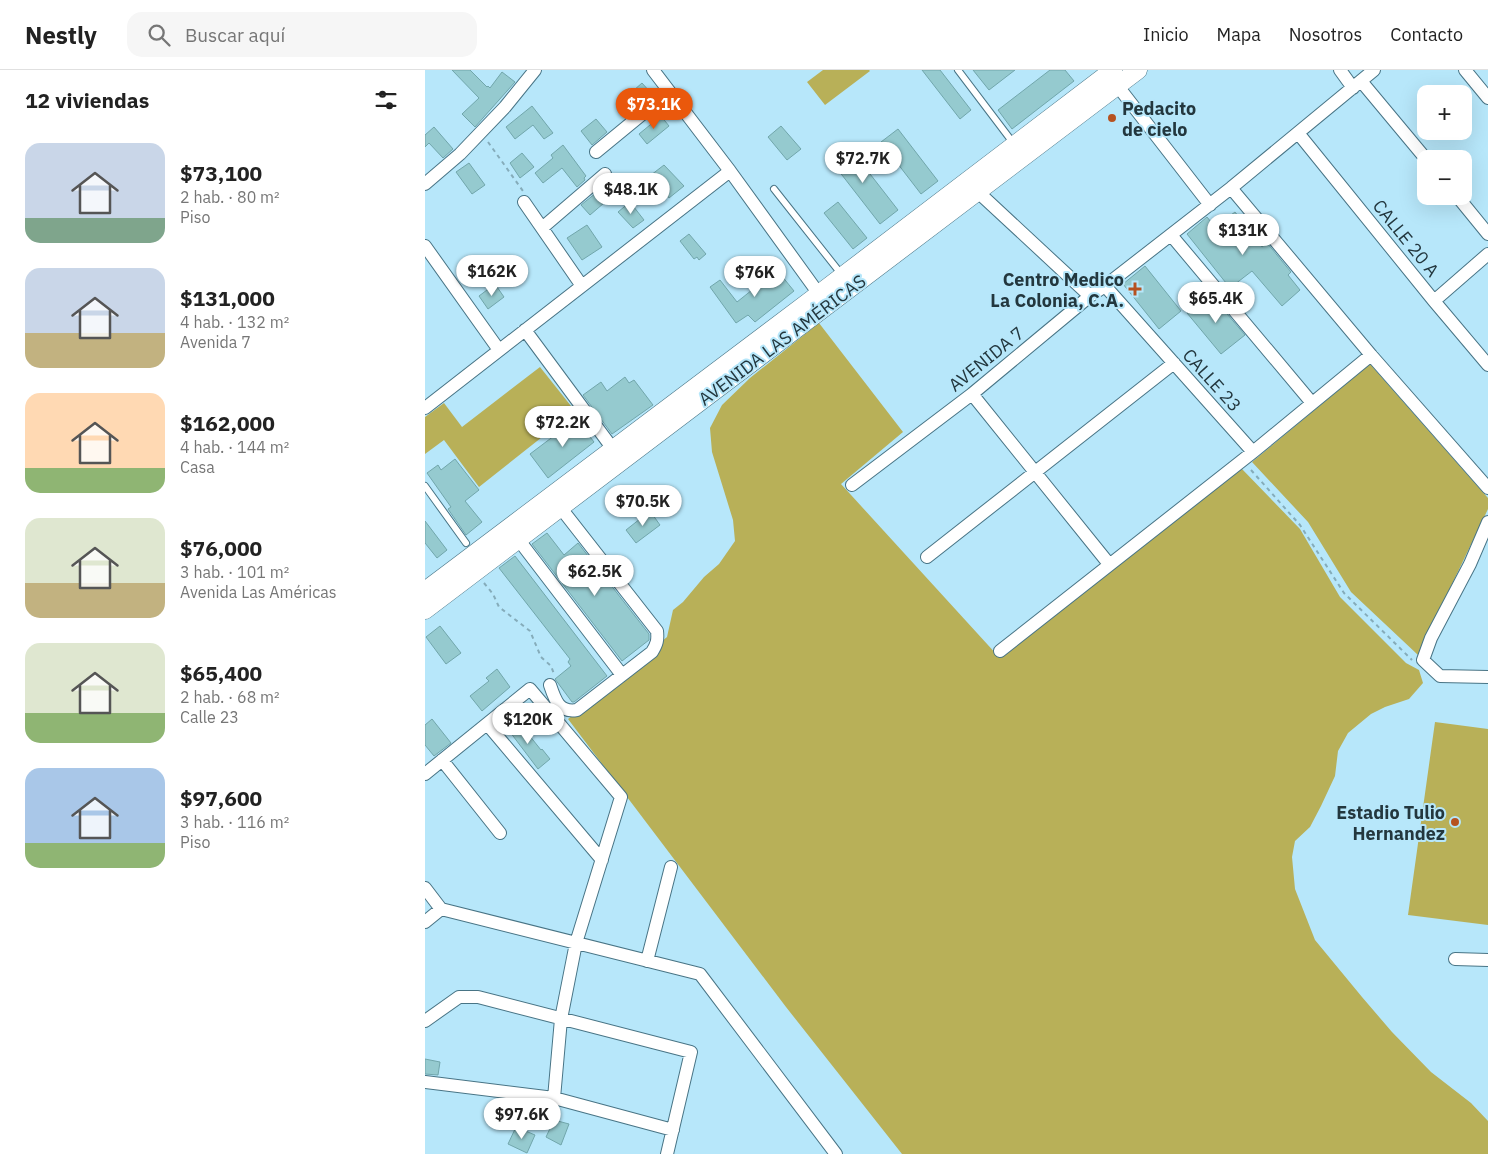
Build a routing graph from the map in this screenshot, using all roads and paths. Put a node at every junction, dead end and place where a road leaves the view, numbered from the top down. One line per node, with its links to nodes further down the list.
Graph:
1 (535, 70): 12 (street)
2 (653, 70): 10 (street)
3 (958, 70): 14 (lane)
4 (1138, 70): 8 (main road, AVENIDA LAS AMÉRICAS)
5 (1340, 70): 9 (street)
6 (1374, 70): 9 (street, AVENIDA 7)
7 (1465, 70): 11 (street)
8 (1111, 75): 14 (main road, AVENIDA LAS AMÉRICAS); 22 (main road, AVENIDA LAS AMÉRICAS); 24 (street)
9 (1357, 84): 13 (street, AVENIDA 7); 15 (street)
10 (669, 92): 16 (street); 17 (street)
11 (1488, 98)
12 (481, 132): 19 (street); 23 (path)
13 (1298, 133): 20 (street, AVENIDA 7); 36 (street, CALLE 20 A)
14 (1015, 145): 31 (main road, AVENIDA LAS AMÉRICAS)
15 (1418, 150)
16 (597, 152)
17 (730, 171): 32 (street); 35 (street)
18 (605, 174): 26 (street)
19 (425, 184)
20 (1231, 188): 24 (street, AVENIDA 7); 39 (street)
21 (774, 189): 31 (lane)
22 (978, 192): 34 (street); 35 (main road, AVENIDA LAS AMÉRICAS)
23 (524, 202): 26 (street)
24 (1210, 205): 28 (street, AVENIDA 7)
25 (1464, 205): 27 (street)
26 (542, 228): 32 (street)
27 (1488, 234)
28 (1171, 235): 33 (street, AVENIDA 7); 43 (street)
29 (425, 246): 38 (street)
30 (1488, 254): 36 (street)
31 (843, 276): 35 (main road, AVENIDA LAS AMÉRICAS)
32 (582, 286): 37 (street)
33 (1105, 286): 34 (street, AVENIDA 7); 40 (street, CALLE 23)
34 (1089, 296): 42 (street, AVENIDA 7)
35 (823, 300): 45 (main road, AVENIDA LAS AMÉRICAS); 52 (main road, AVENIDA LAS AMÉRICAS)
36 (1434, 301): 41 (street, CALLE 20 A)
37 (525, 330): 38 (street); 45 (street)
38 (499, 350): 44 (street)
39 (1371, 355): 43 (street); 51 (street)
40 (1174, 363): 46 (street, CALLE 23); 48 (street)
41 (1488, 364)
42 (972, 394): 48 (street); 49 (street, AVENIDA 7)
43 (1312, 403): 46 (street)
44 (425, 408)
45 (613, 449): 59 (main road, AVENIDA LAS AMÉRICAS)
46 (1253, 452): 47 (street)
47 (1243, 460): 57 (street); 62 (path)
48 (1036, 473): 56 (street); 57 (street)
49 (852, 485)
50 (425, 486): 55 (lane)
51 (1488, 488)
52 (560, 507): 54 (main road, AVENIDA LAS AMÉRICAS); 63 (street)
53 (1488, 522): 62 (street)
54 (518, 539): 58 (main road, AVENIDA LAS AMÉRICAS); 63 (street)
55 (466, 543)
56 (927, 557)
57 (1109, 564): 61 (street)
58 (475, 572): 60 (main road, AVENIDA LAS AMÉRICAS); 65 (path)
59 (425, 591)
60 (425, 610)
61 (1000, 651)
62 (1423, 660): 64 (street)
63 (622, 675): 65 (street)
64 (1488, 677)
65 (551, 685)
66 (487, 724): 67 (street); 70 (street); 70 (street)
67 (442, 760): 68 (street); 69 (street)
68 (425, 774)
69 (500, 833)
70 (602, 860): 75 (street)
71 (671, 867): 78 (street)
72 (425, 888): 73 (street)
73 (441, 909): 74 (street); 75 (street)
74 (425, 922)
75 (576, 943): 78 (street); 79 (street)
76 (1455, 959): 77 (street)
77 (1488, 960)
78 (647, 961): 85 (street)
79 (561, 1019): 80 (street); 82 (street); 83 (street)
80 (425, 1021)
81 (425, 1082): 82 (street)
82 (554, 1098): 83 (street)
83 (673, 1130): 84 (street)
84 (667, 1154)
85 (836, 1154)

